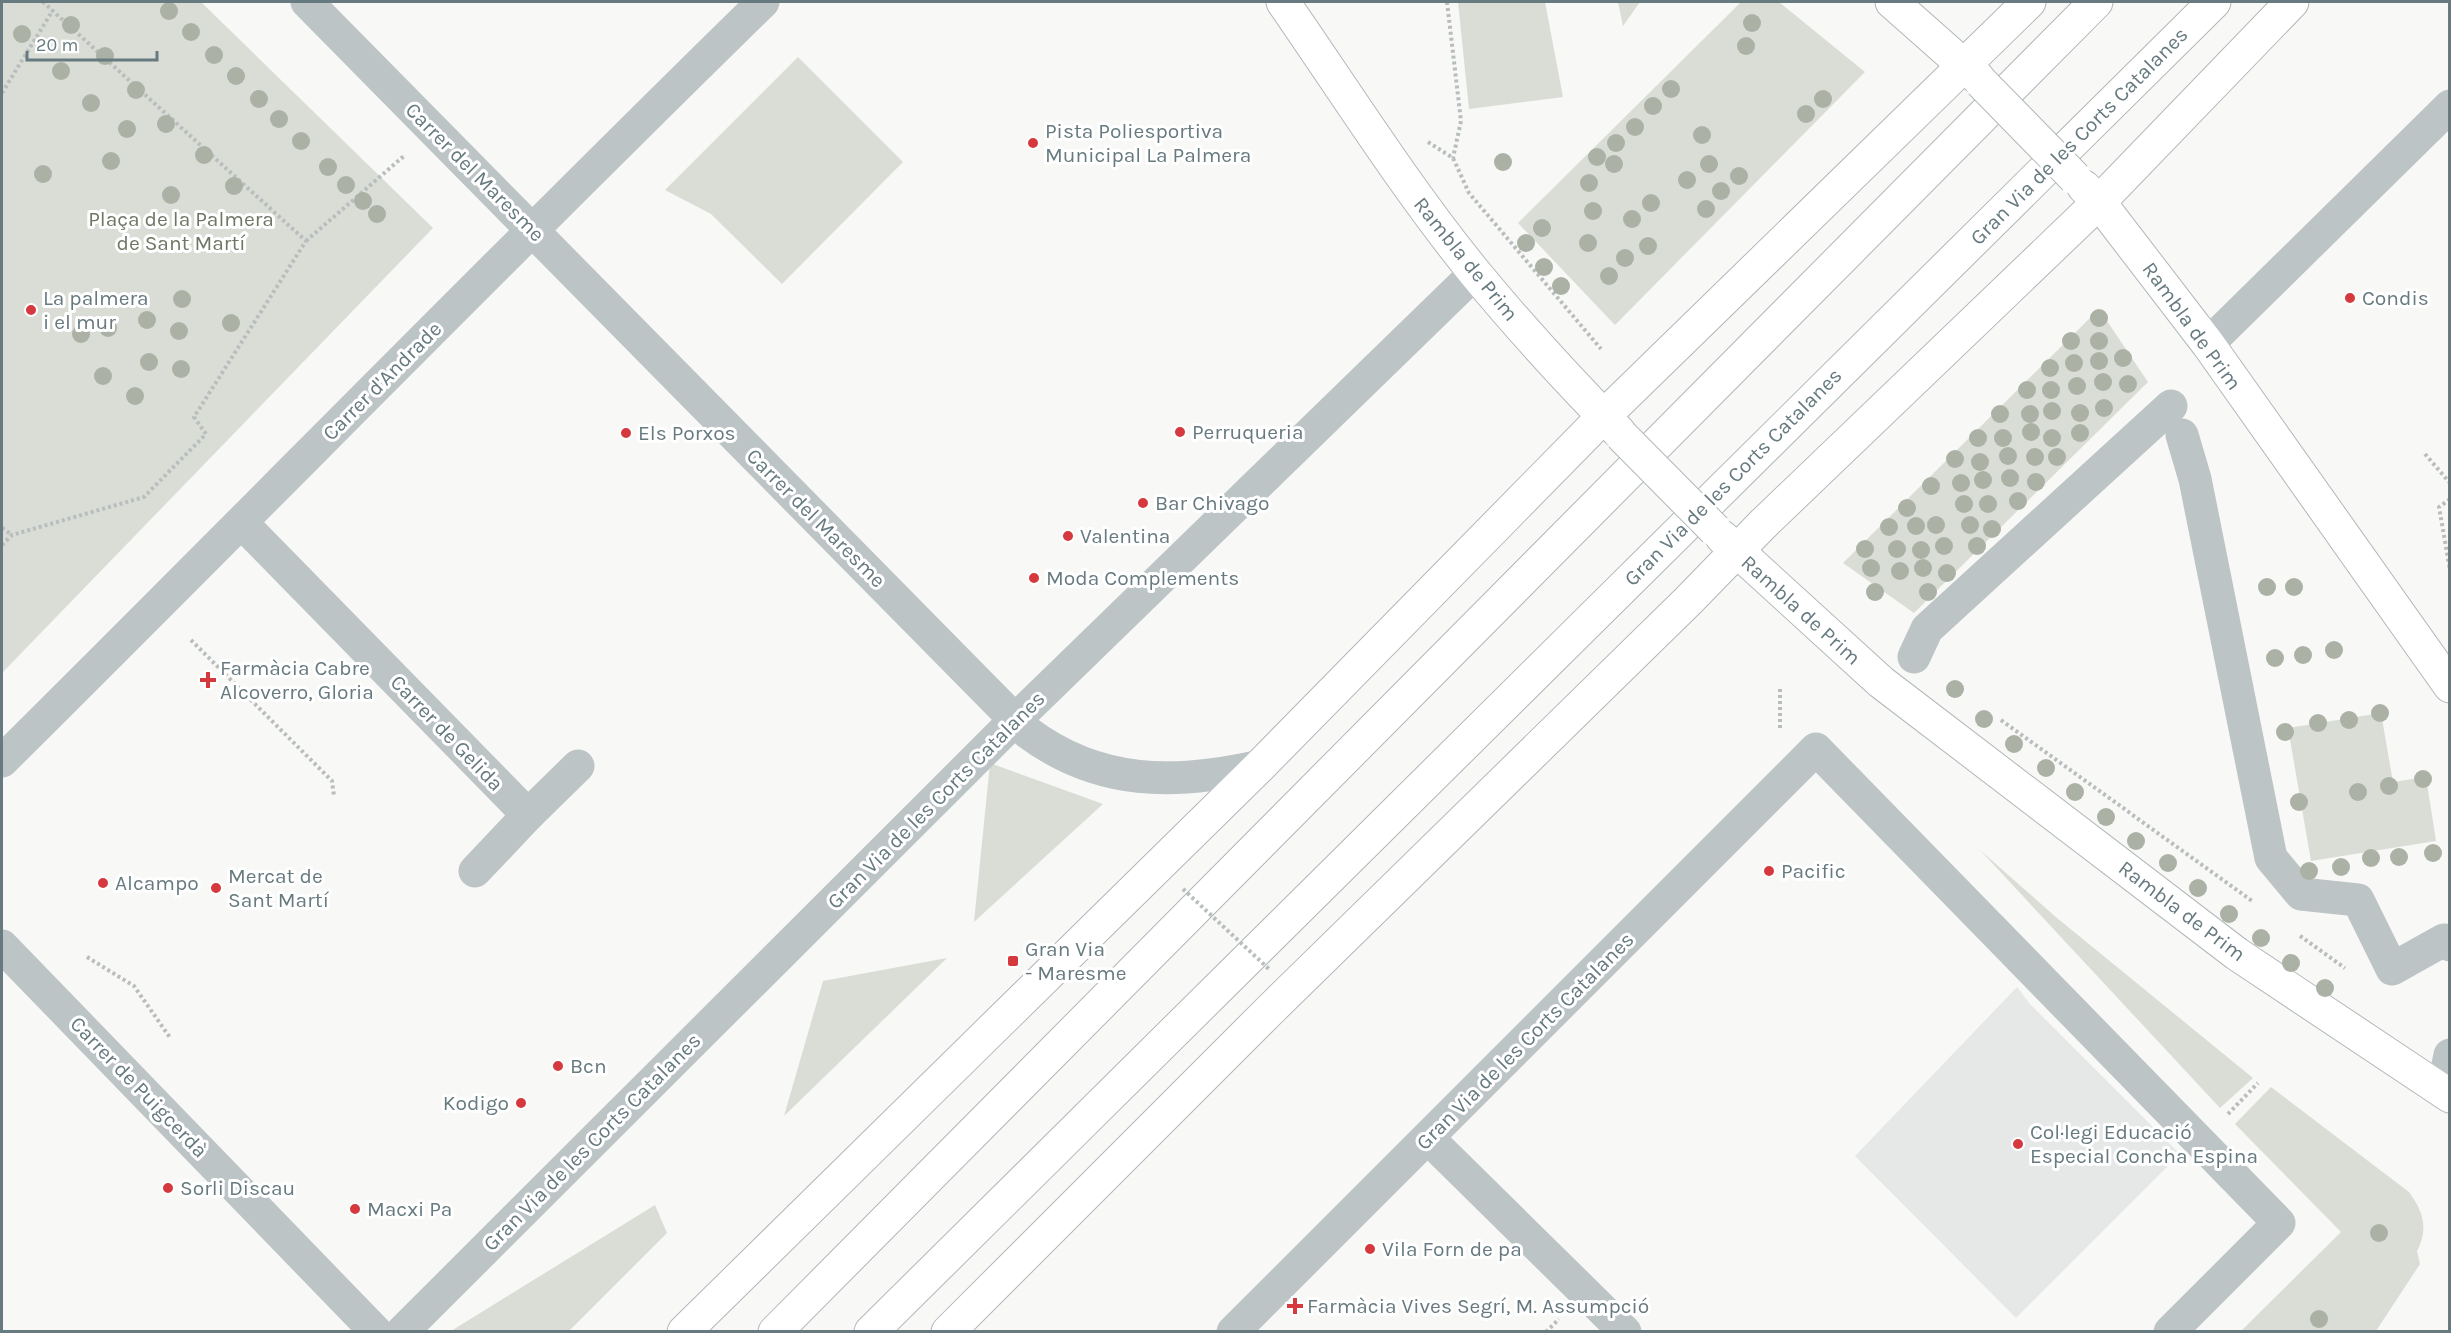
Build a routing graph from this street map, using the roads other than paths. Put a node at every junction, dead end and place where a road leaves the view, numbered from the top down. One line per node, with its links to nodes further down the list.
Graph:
1 (307, 2): 12 (street, Carrer del Maresme)
2 (764, 2): 12 (street, Carrer d'Andrade)
3 (1283, 2): 13 (main road, Rambla de Prim)
4 (1892, 2): 9 (main road, Rambla de Prim)
5 (2029, 2): 9 (main road)
6 (2096, 2): 34 (main road)
7 (2214, 2): 35 (main road, Gran Via de les Corts Catalanes)
8 (2292, 2): 11 (main road)
9 (1972, 73): 11 (main road, Rambla de Prim, bridge); 15 (main road)
10 (2450, 106): 14 (street)
11 (2099, 202): 14 (main road, Rambla de Prim); 17 (main road)
12 (531, 228): 16 (street, Carrer d'Andrade); 20 (street, Carrer del Maresme)
13 (1475, 273): 15 (main road, Rambla de Prim); 20 (street, Gran Via de les Corts Catalanes)
14 (2208, 344): 19 (main road, Rambla de Prim)
15 (1613, 426): 17 (main road, Rambla de Prim, bridge); 23 (main road)
16 (242, 523): 21 (street, Carrer d'Andrade); 24 (street, Carrer de Gelida)
17 (1726, 541): 29 (main road, Rambla de Prim); 36 (main road)
18 (1914, 657): 26 (street)
19 (2450, 686)
20 (1015, 720): 23 (street, Carrer del Maresme); 32 (street, Gran Via de les Corts Catalanes)
21 (2, 761)
22 (578, 766): 24 (street)
23 (1260, 766): 33 (main road)
24 (528, 815): 25 (street)
25 (475, 871)
26 (2448, 939)
27 (2, 946): 31 (street, Carrer de Puigcerdà)
28 (2450, 1055): 29 (street, Rambla de Prim)
29 (2446, 1093)
30 (1428, 1138): 37 (street, Gran Via de les Corts Catalanes); 38 (street); 39 (street, Gran Via de les Corts Catalanes)
31 (376, 1332)
32 (402, 1332)
33 (684, 1332)
34 (775, 1332)
35 (871, 1332)
36 (948, 1332)
37 (1233, 1332)
38 (1625, 1332)
39 (2170, 1332)

